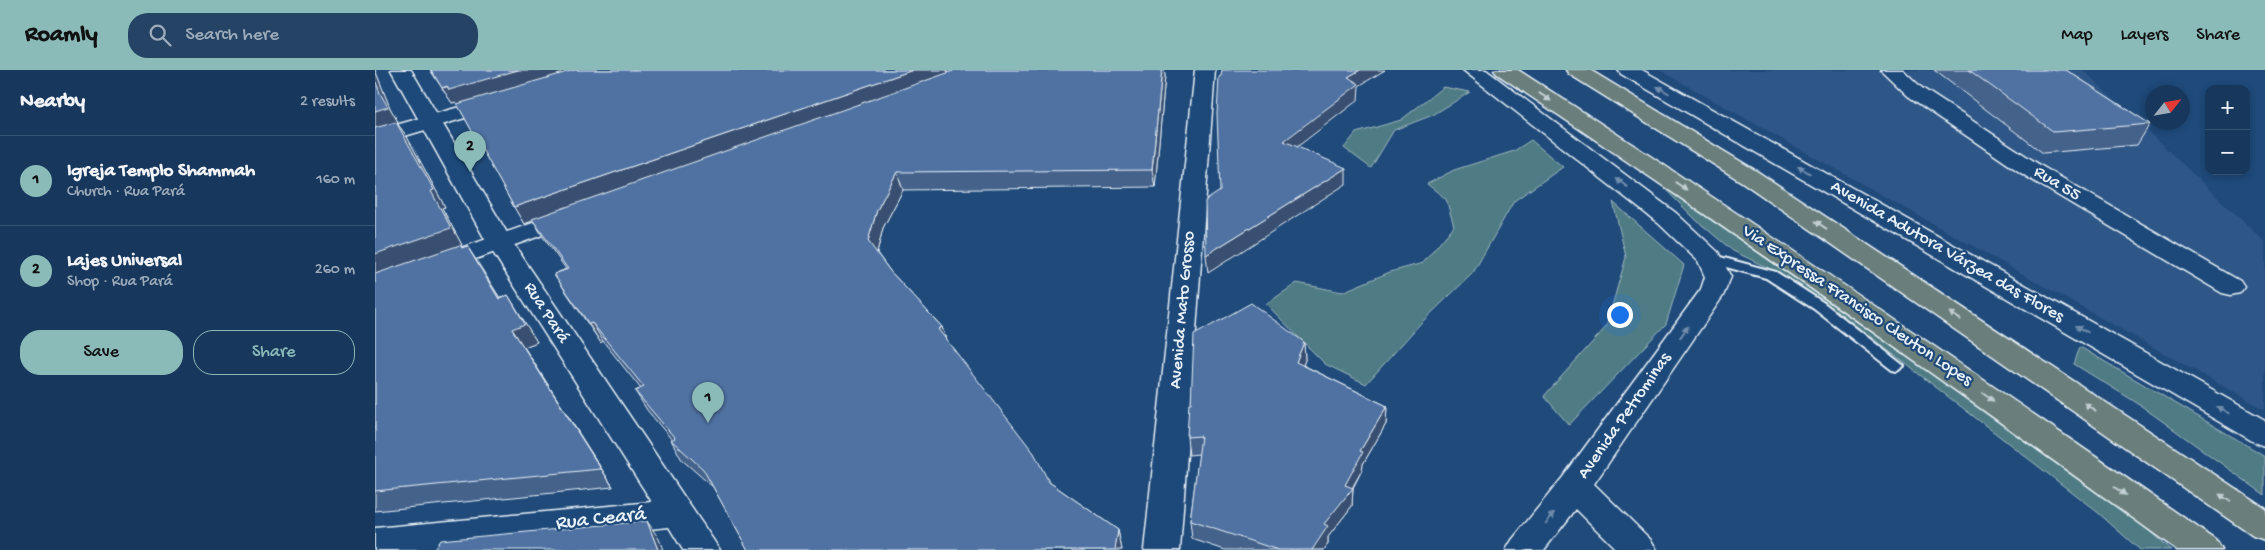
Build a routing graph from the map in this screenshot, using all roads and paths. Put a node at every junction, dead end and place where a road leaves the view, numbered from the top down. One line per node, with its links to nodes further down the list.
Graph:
1 (401, 70): 9 (street, Rua Pará)
2 (1205, 70): 24 (street, Avenida Mato Grosso)
3 (1473, 70): 13 (street, one-way to 3)
4 (1504, 70): 27 (highway, Via Expressa Francisco Cleuton Lopes, one-way to 27)
5 (1576, 70): 20 (highway, one-way to 5)
6 (1628, 70): 17 (street, Avenida Adutora Várzea das Flores, one-way to 6)
7 (1891, 70): 15 (street, Rua 55)
8 (513, 98): 9 (street)
9 (430, 122): 10 (street); 12 (street, Rua Pará)
10 (375, 138)
11 (593, 209): 12 (street)
12 (500, 243): 14 (street); 19 (street, Rua Pará)
13 (1714, 267): 16 (lane); 18 (street, Avenida Petrominas, one-way to 13)
14 (375, 287)
15 (2231, 287)
16 (1897, 366)
17 (2265, 434)
18 (1575, 486): 25 (street, Avenida Petrominas, one-way to 18); 26 (street)
19 (678, 513): 22 (street, Rua Ceará); 23 (street, Rua Pará)
20 (2265, 526)
21 (375, 542): 22 (street, Rua Ceará)
22 (420, 544)
23 (702, 550)
24 (1162, 550)
25 (1524, 550)
26 (1639, 550)
27 (2204, 550)

